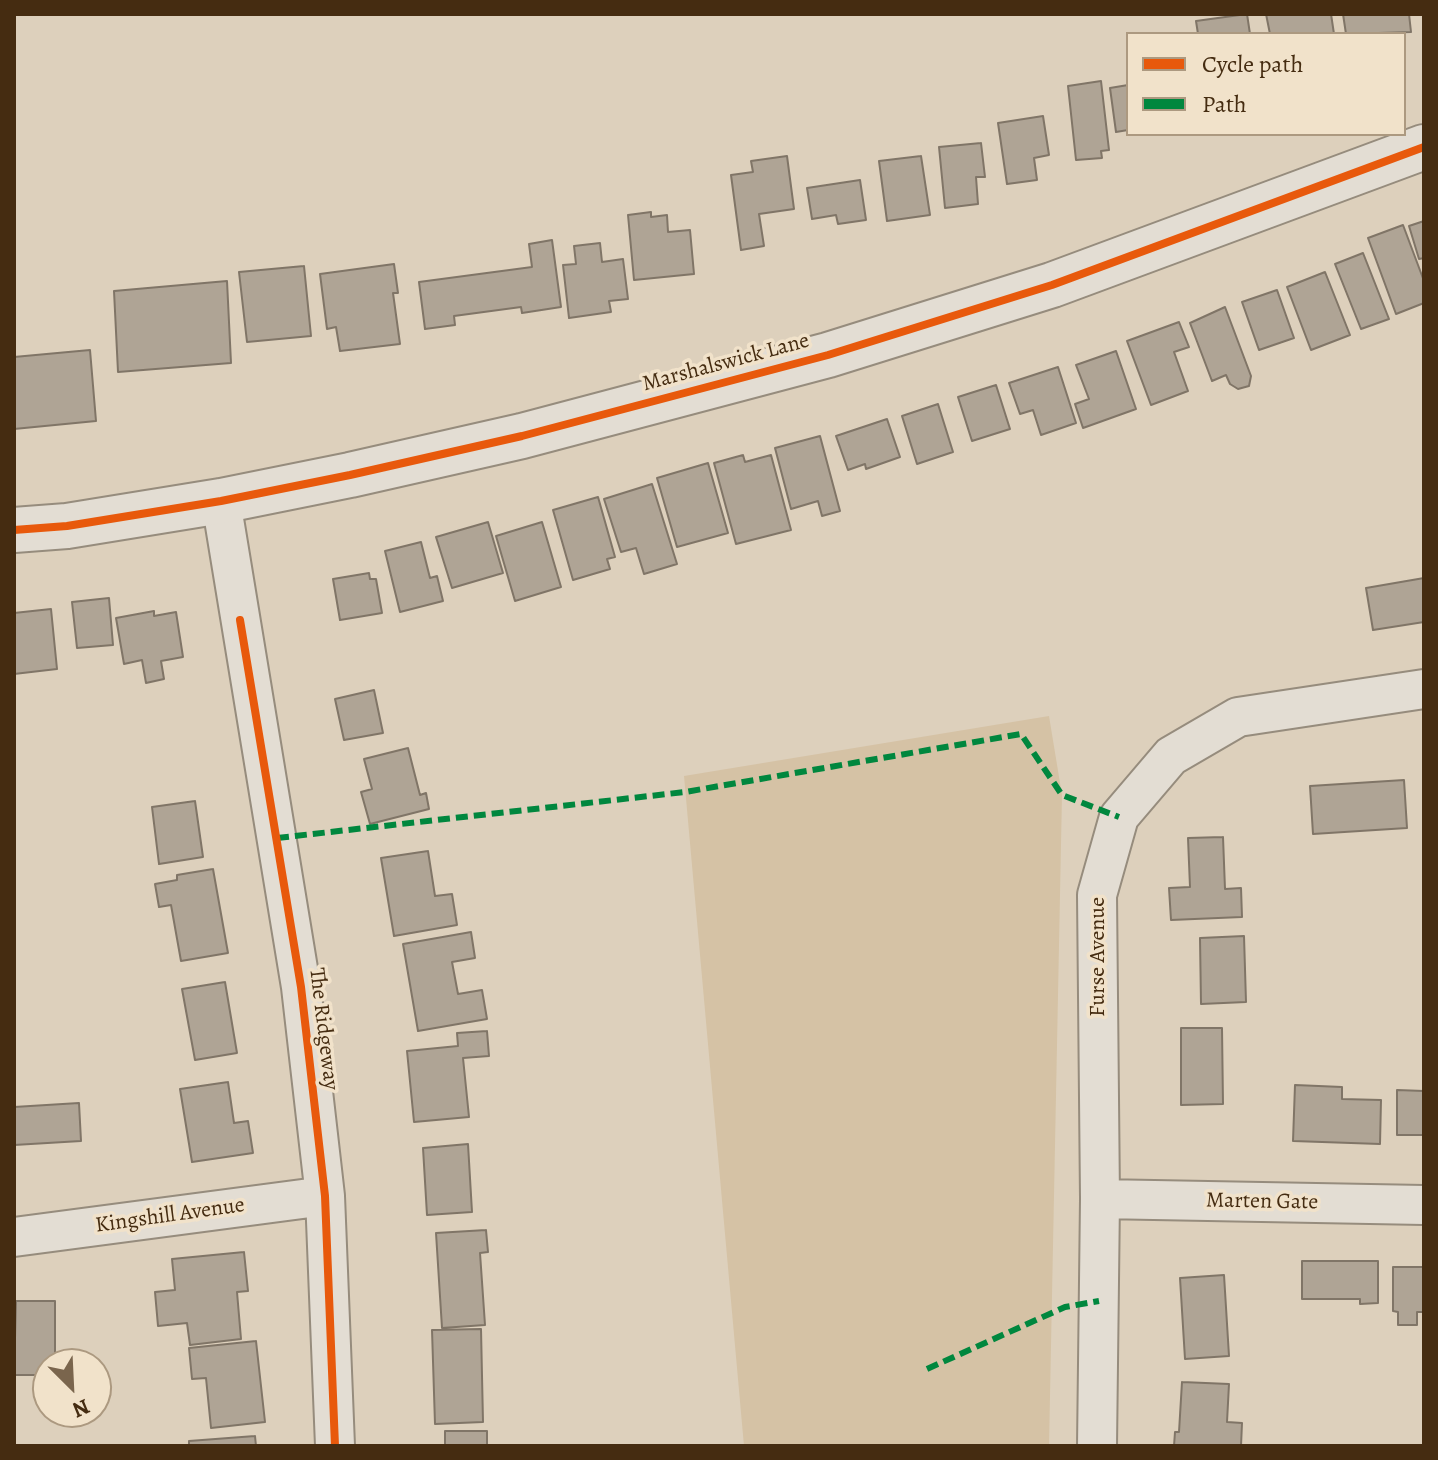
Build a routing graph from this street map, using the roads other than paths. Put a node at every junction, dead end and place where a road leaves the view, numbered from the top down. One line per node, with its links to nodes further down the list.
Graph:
1 (1424, 147): 2 (street, Marshalswick Lane)
2 (221, 501): 3 (street, Marshalswick Lane); 5 (street, The Ridgeway)
3 (14, 530)
4 (1424, 689): 6 (street, Furse Avenue)
5 (325, 1196): 8 (street, Kingshill Avenue); 9 (street, The Ridgeway)
6 (1100, 1199): 7 (street, Marten Gate); 10 (street, Furse Avenue)
7 (1424, 1205)
8 (14, 1237)
9 (335, 1446)
10 (1097, 1446)

